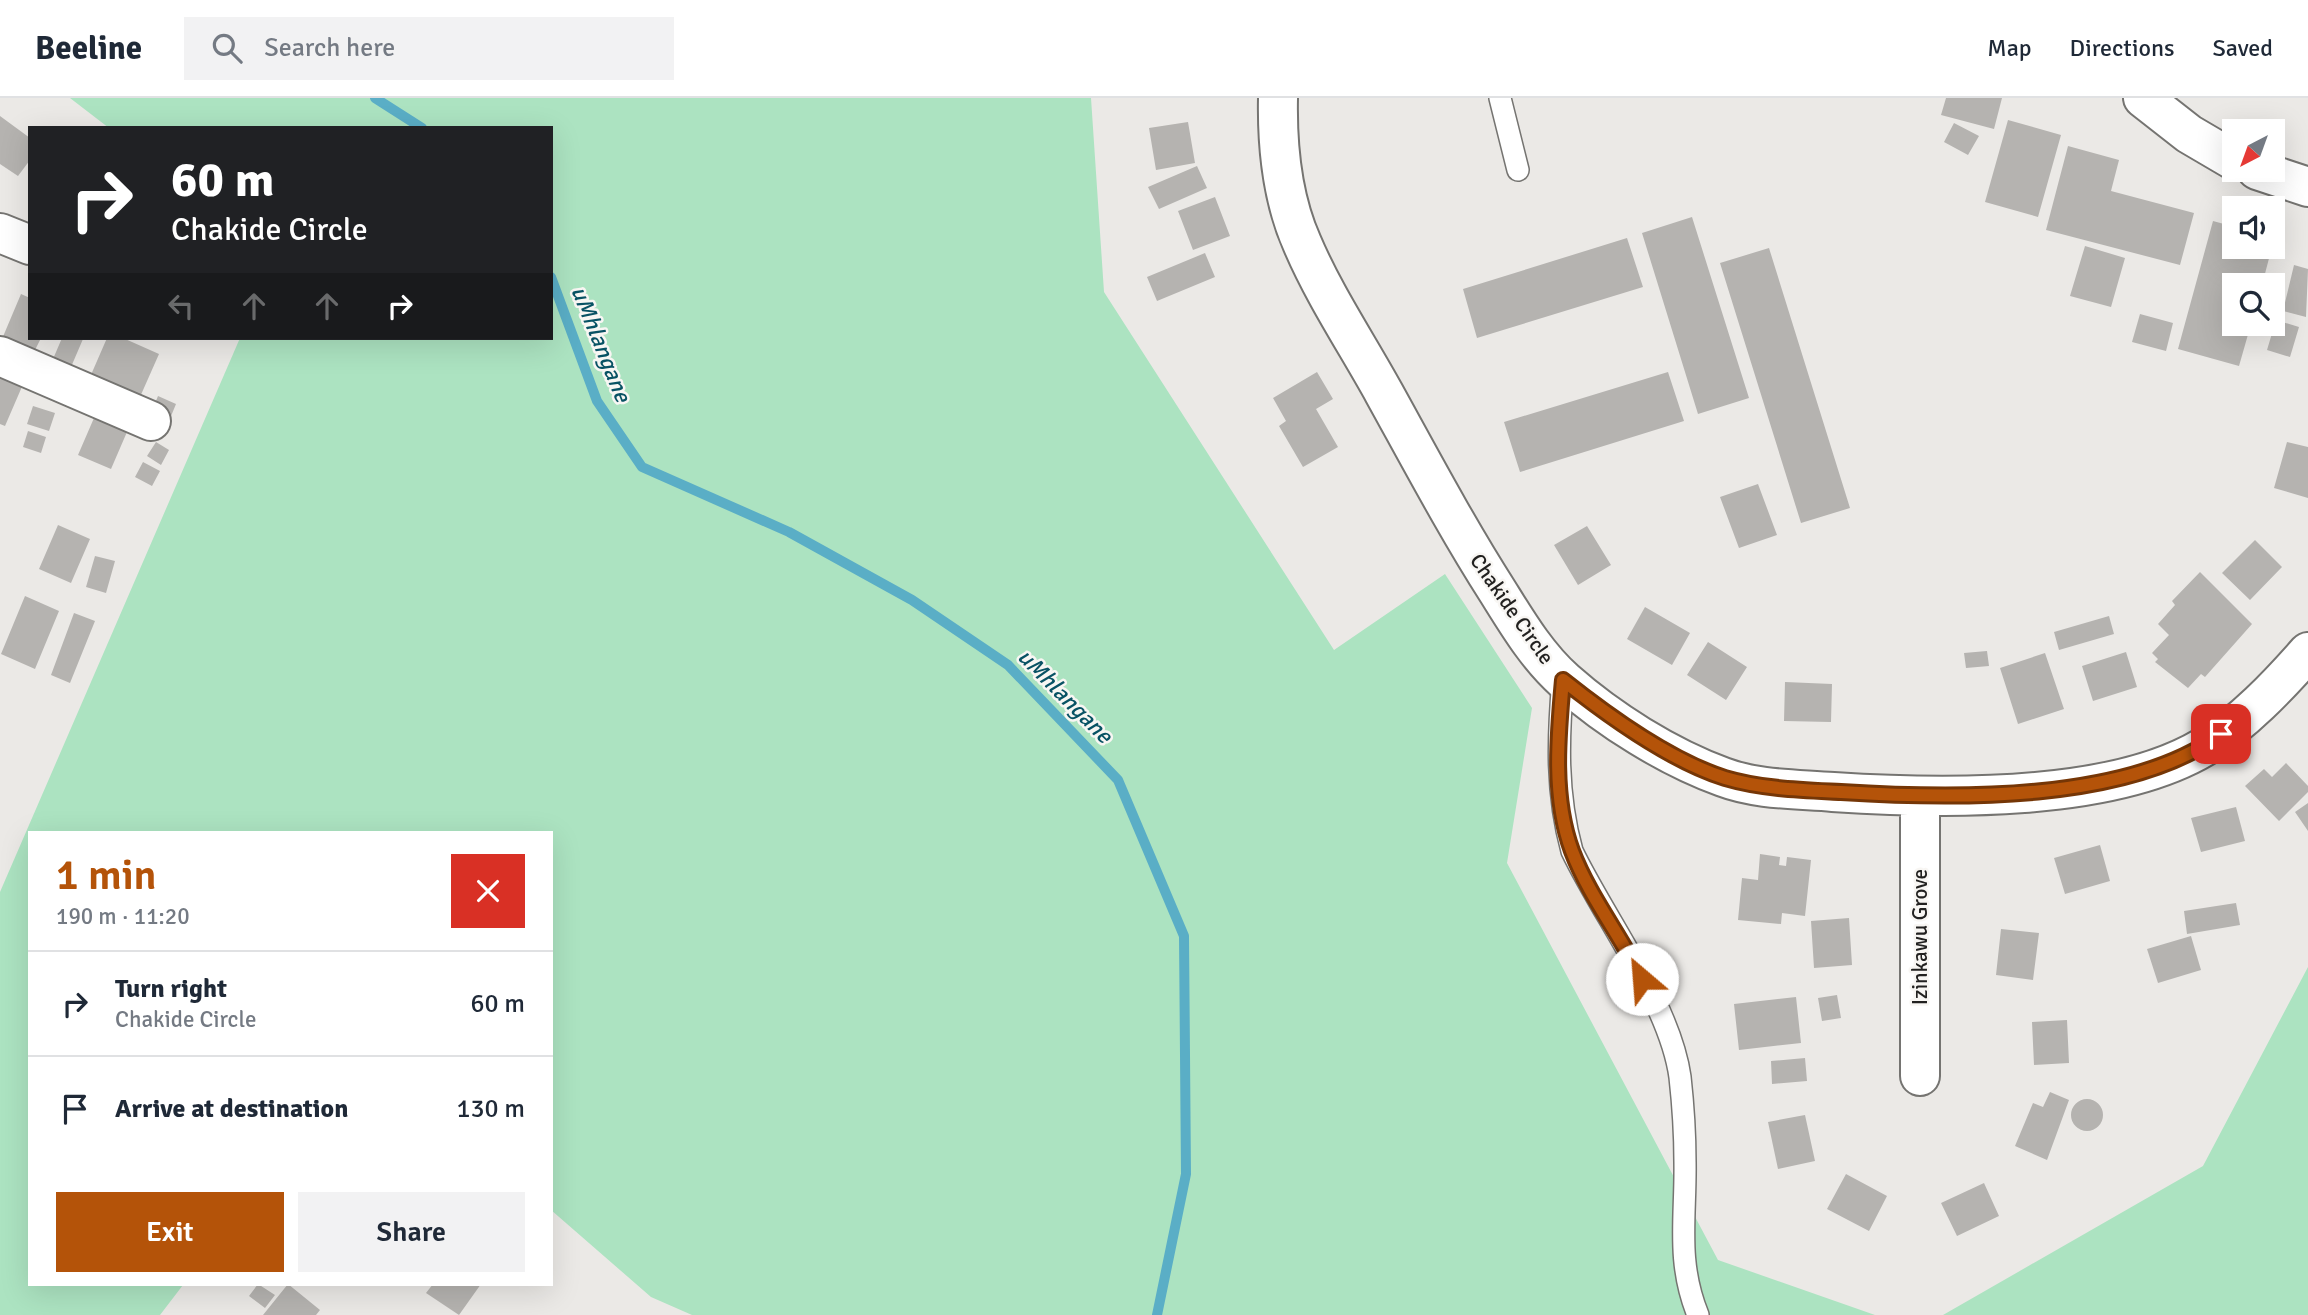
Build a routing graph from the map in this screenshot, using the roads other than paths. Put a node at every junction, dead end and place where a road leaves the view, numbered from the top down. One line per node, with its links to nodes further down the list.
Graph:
1 (1278, 98): 13 (street, Chakide Circle)
2 (1500, 98): 5 (lane)
3 (2143, 98): 4 (street)
4 (2222, 153)
5 (1518, 170)
6 (2286, 180): 7 (street)
7 (2308, 187)
8 (0, 233): 9 (street)
9 (28, 244)
10 (0, 356): 11 (street)
11 (151, 421)
12 (2308, 652): 14 (street, Chakide Circle)
13 (1563, 680): 14 (street, Chakide Circle); 16 (lane)
14 (1920, 797): 15 (street, Izinkawu Grove)
15 (1920, 1076)
16 (1698, 1315)

